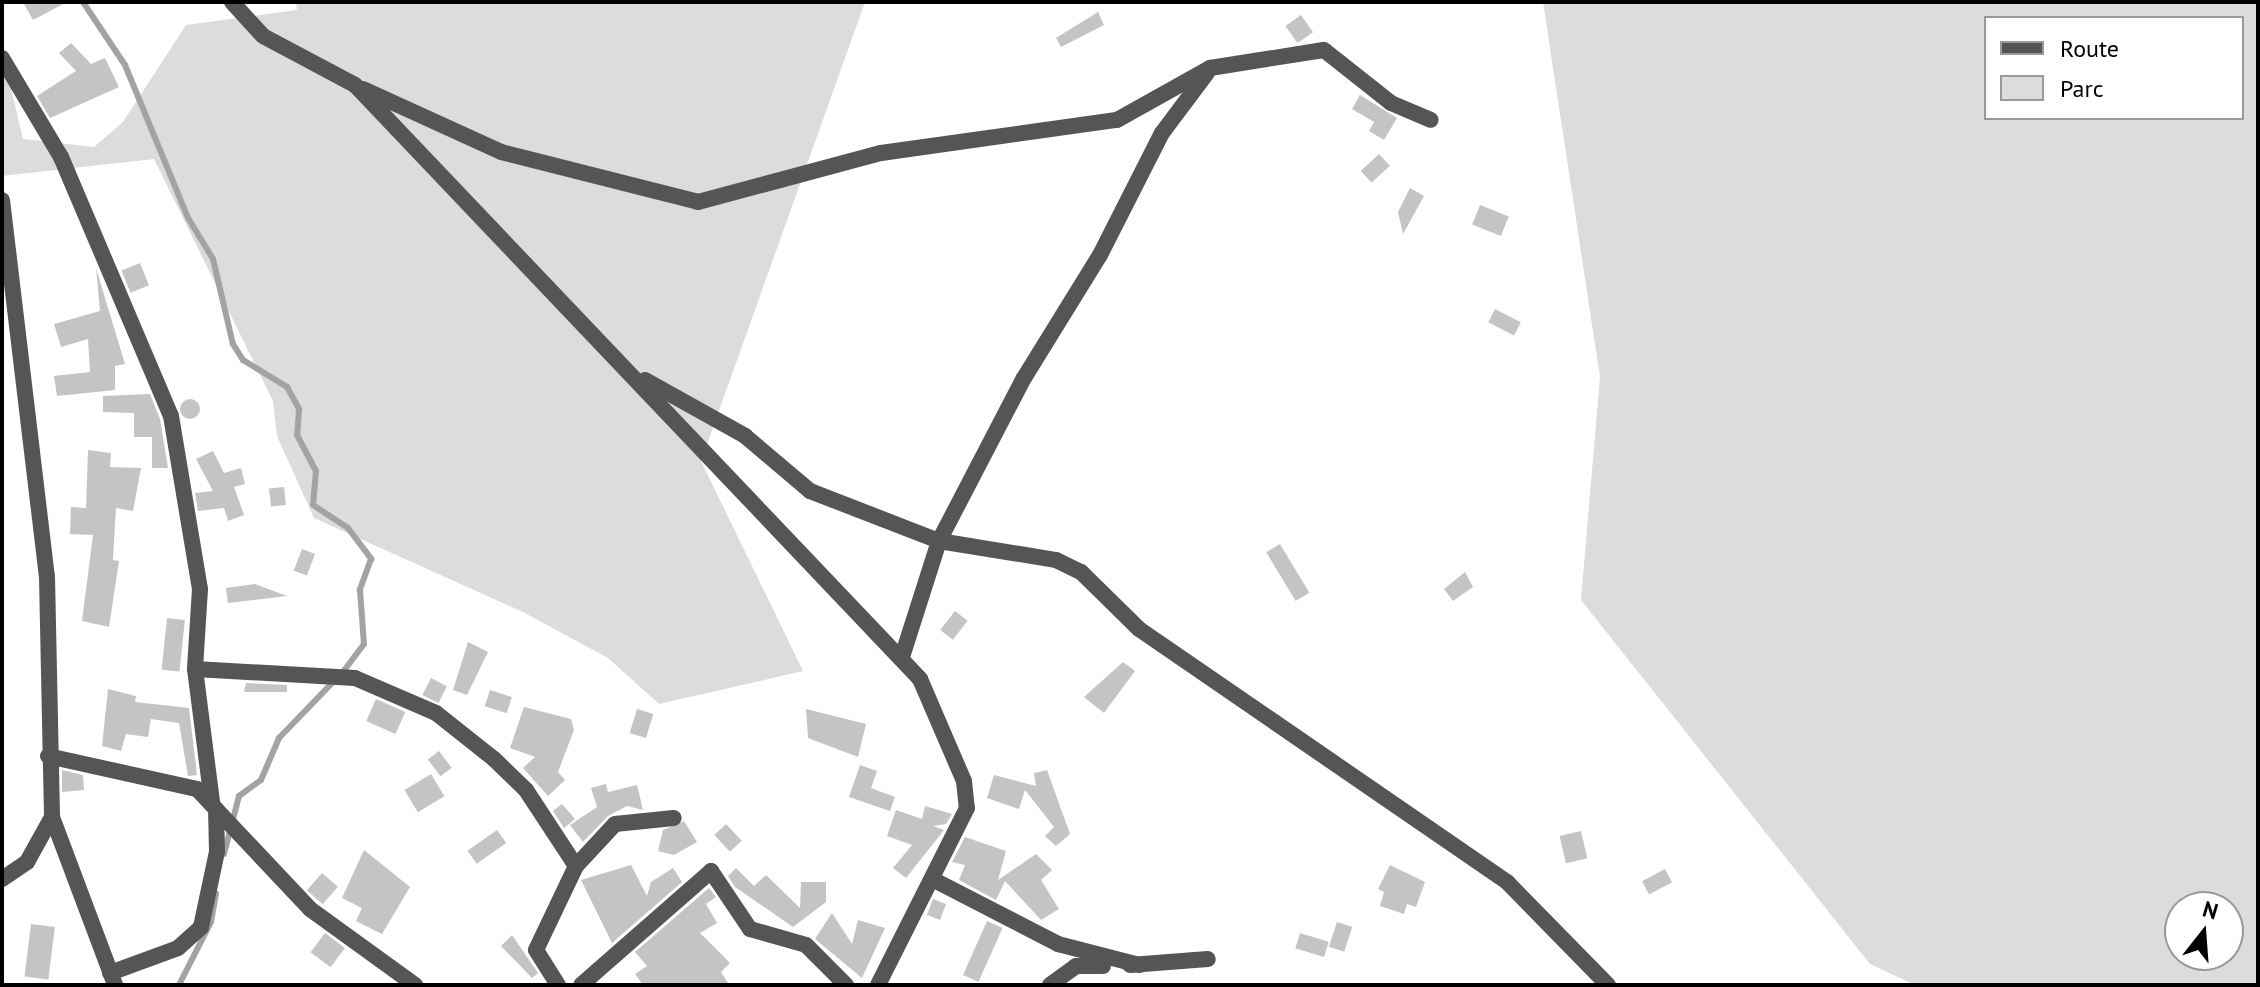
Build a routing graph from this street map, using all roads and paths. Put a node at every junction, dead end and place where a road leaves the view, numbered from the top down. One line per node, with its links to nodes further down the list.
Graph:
1 (232, 2): 4 (street)
2 (2, 58): 10 (street)
3 (1210, 68): 4 (street); 5 (street); 8 (street)
4 (355, 85): 7 (street)
5 (1431, 120)
6 (2, 200): 11 (street)
7 (626, 369): 8 (street); 9 (street)
8 (939, 541): 9 (street); 27 (street)
9 (902, 657): 17 (street)
10 (195, 669): 12 (street); 15 (street)
11 (48, 756): 12 (street); 13 (street)
12 (214, 805): 20 (street); 21 (street)
13 (52, 817): 16 (street); 20 (street)
14 (674, 818): 15 (street)
15 (576, 866): 22 (street)
16 (2, 879)
17 (934, 880): 19 (street); 25 (street)
18 (1208, 959): 19 (street)
19 (1139, 965): 26 (street)
20 (113, 979)
21 (415, 985)
22 (558, 985)
23 (581, 985): 24 (street)
24 (846, 985)
25 (878, 985)
26 (1050, 985)
27 (1608, 985)

